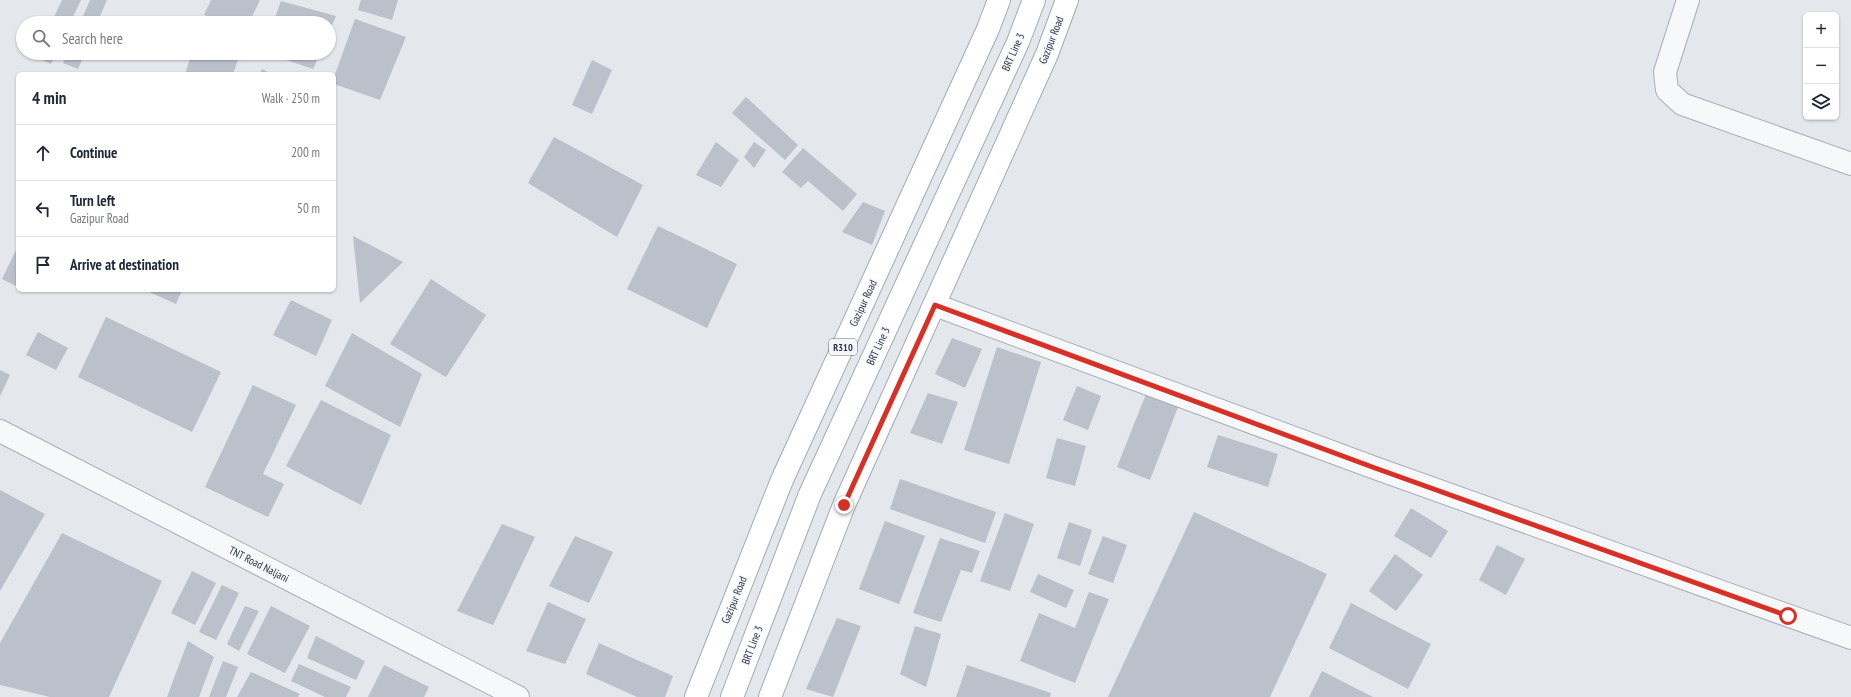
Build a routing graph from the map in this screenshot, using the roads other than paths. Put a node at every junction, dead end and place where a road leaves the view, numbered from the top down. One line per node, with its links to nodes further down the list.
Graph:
1 (999, 0): 10 (main road, Gazipur Road / R310)
2 (1034, 0): 11 (main road, BRT Line 3)
3 (1067, 0): 6 (main road, Gazipur Road)
4 (1688, 0): 5 (street)
5 (1851, 164)
6 (935, 305): 8 (street); 12 (main road, Gazipur Road)
7 (0, 431): 9 (street, TNT Road Naljani)
8 (1851, 638)
9 (518, 697)
10 (696, 697)
11 (732, 697)
12 (770, 697)

